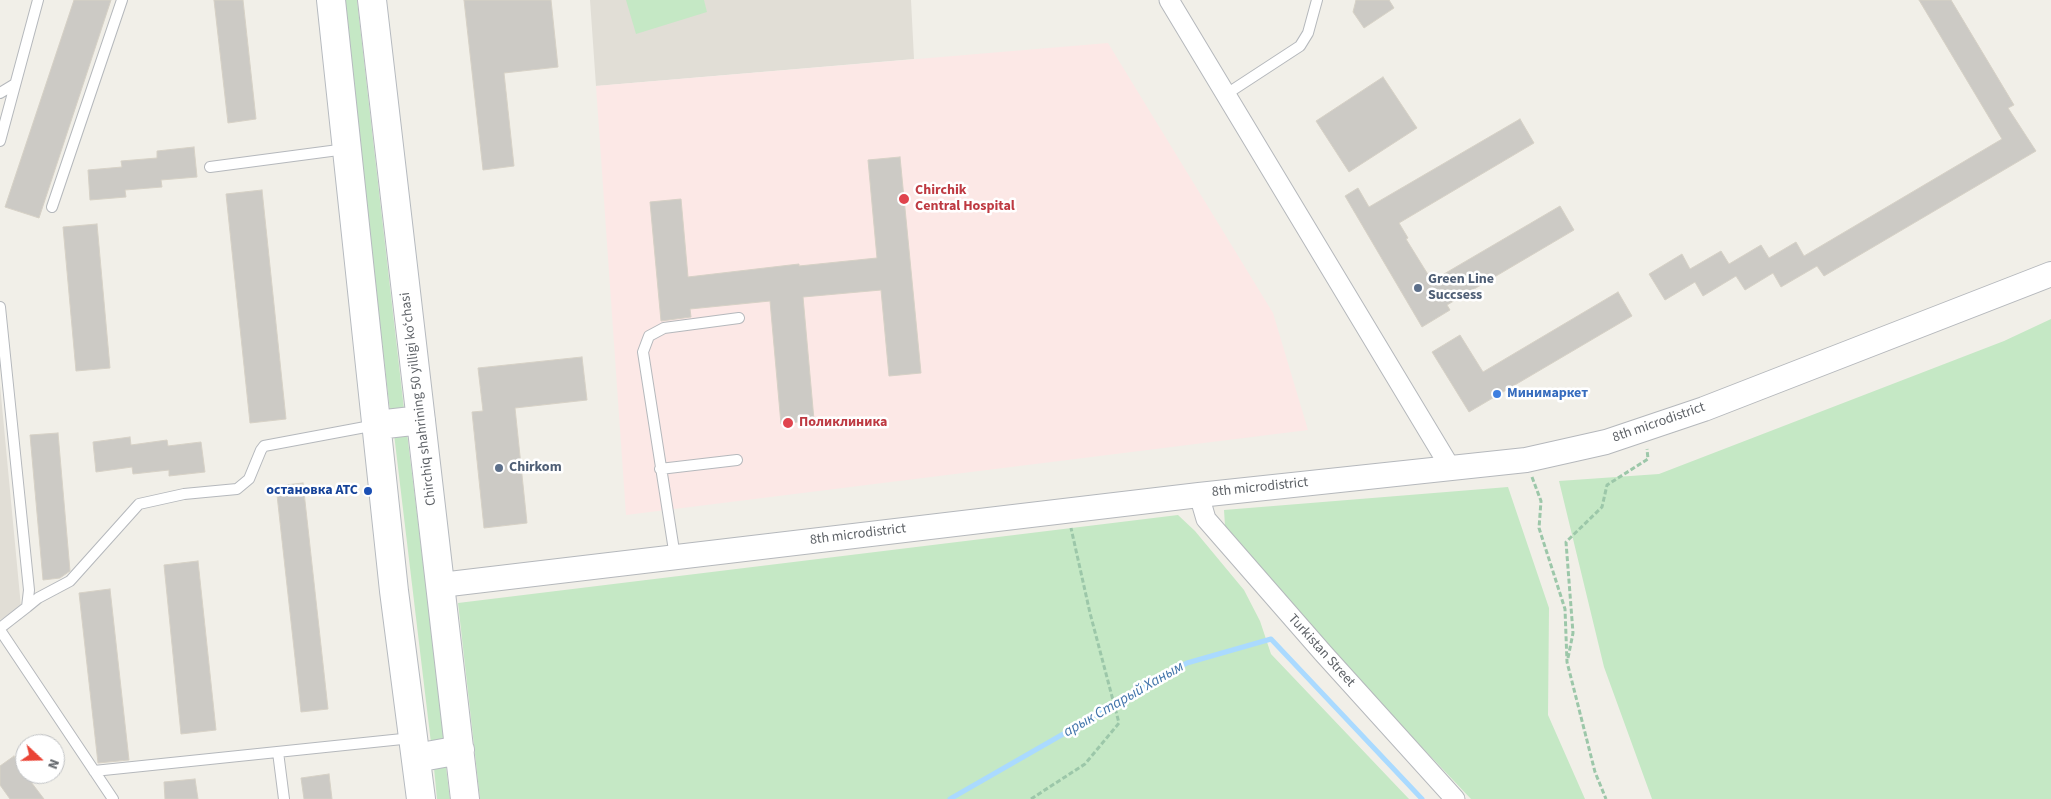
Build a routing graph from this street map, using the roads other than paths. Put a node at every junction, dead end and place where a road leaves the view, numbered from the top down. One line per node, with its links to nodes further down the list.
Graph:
1 (38, 0): 7 (lane)
2 (122, 0): 13 (lane)
3 (331, 0): 11 (main road)
4 (372, 0): 17 (main road, Chirchiq shahrining 50 yilligi koʻchasi)
5 (1169, 0): 9 (street)
6 (1317, 0): 9 (lane)
7 (15, 84): 8 (lane); 10 (lane)
8 (0, 93)
9 (1225, 95): 20 (street)
10 (0, 141)
11 (347, 149): 12 (lane); 18 (main road)
12 (210, 167)
13 (52, 207)
14 (2051, 274): 20 (street, 8th microdistrict)
15 (0, 307): 25 (lane)
16 (739, 318): 21 (lane)
17 (421, 420): 18 (main road); 24 (main road, Chirchiq shahrining 50 yilligi koʻchasi)
18 (376, 425): 25 (lane); 27 (main road)
19 (737, 460): 21 (lane)
20 (1450, 467): 22 (street, 8th microdistrict)
21 (660, 469): 23 (lane)
22 (1199, 495): 23 (street, 8th microdistrict); 35 (street, Turkistan Street)
23 (675, 557): 24 (street, 8th microdistrict)
24 (442, 585): 28 (main road, Chirchiq shahrining 50 yilligi koʻchasi)
25 (27, 606): 26 (lane)
26 (0, 629): 30 (lane)
27 (414, 748): 28 (main road); 29 (lane); 33 (main road)
28 (460, 750): 34 (main road, Chirchiq shahrining 50 yilligi koʻchasi)
29 (278, 752): 30 (lane); 32 (lane)
30 (94, 771): 31 (lane)
31 (113, 799)
32 (284, 799)
33 (421, 799)
34 (466, 799)
35 (1455, 799)

